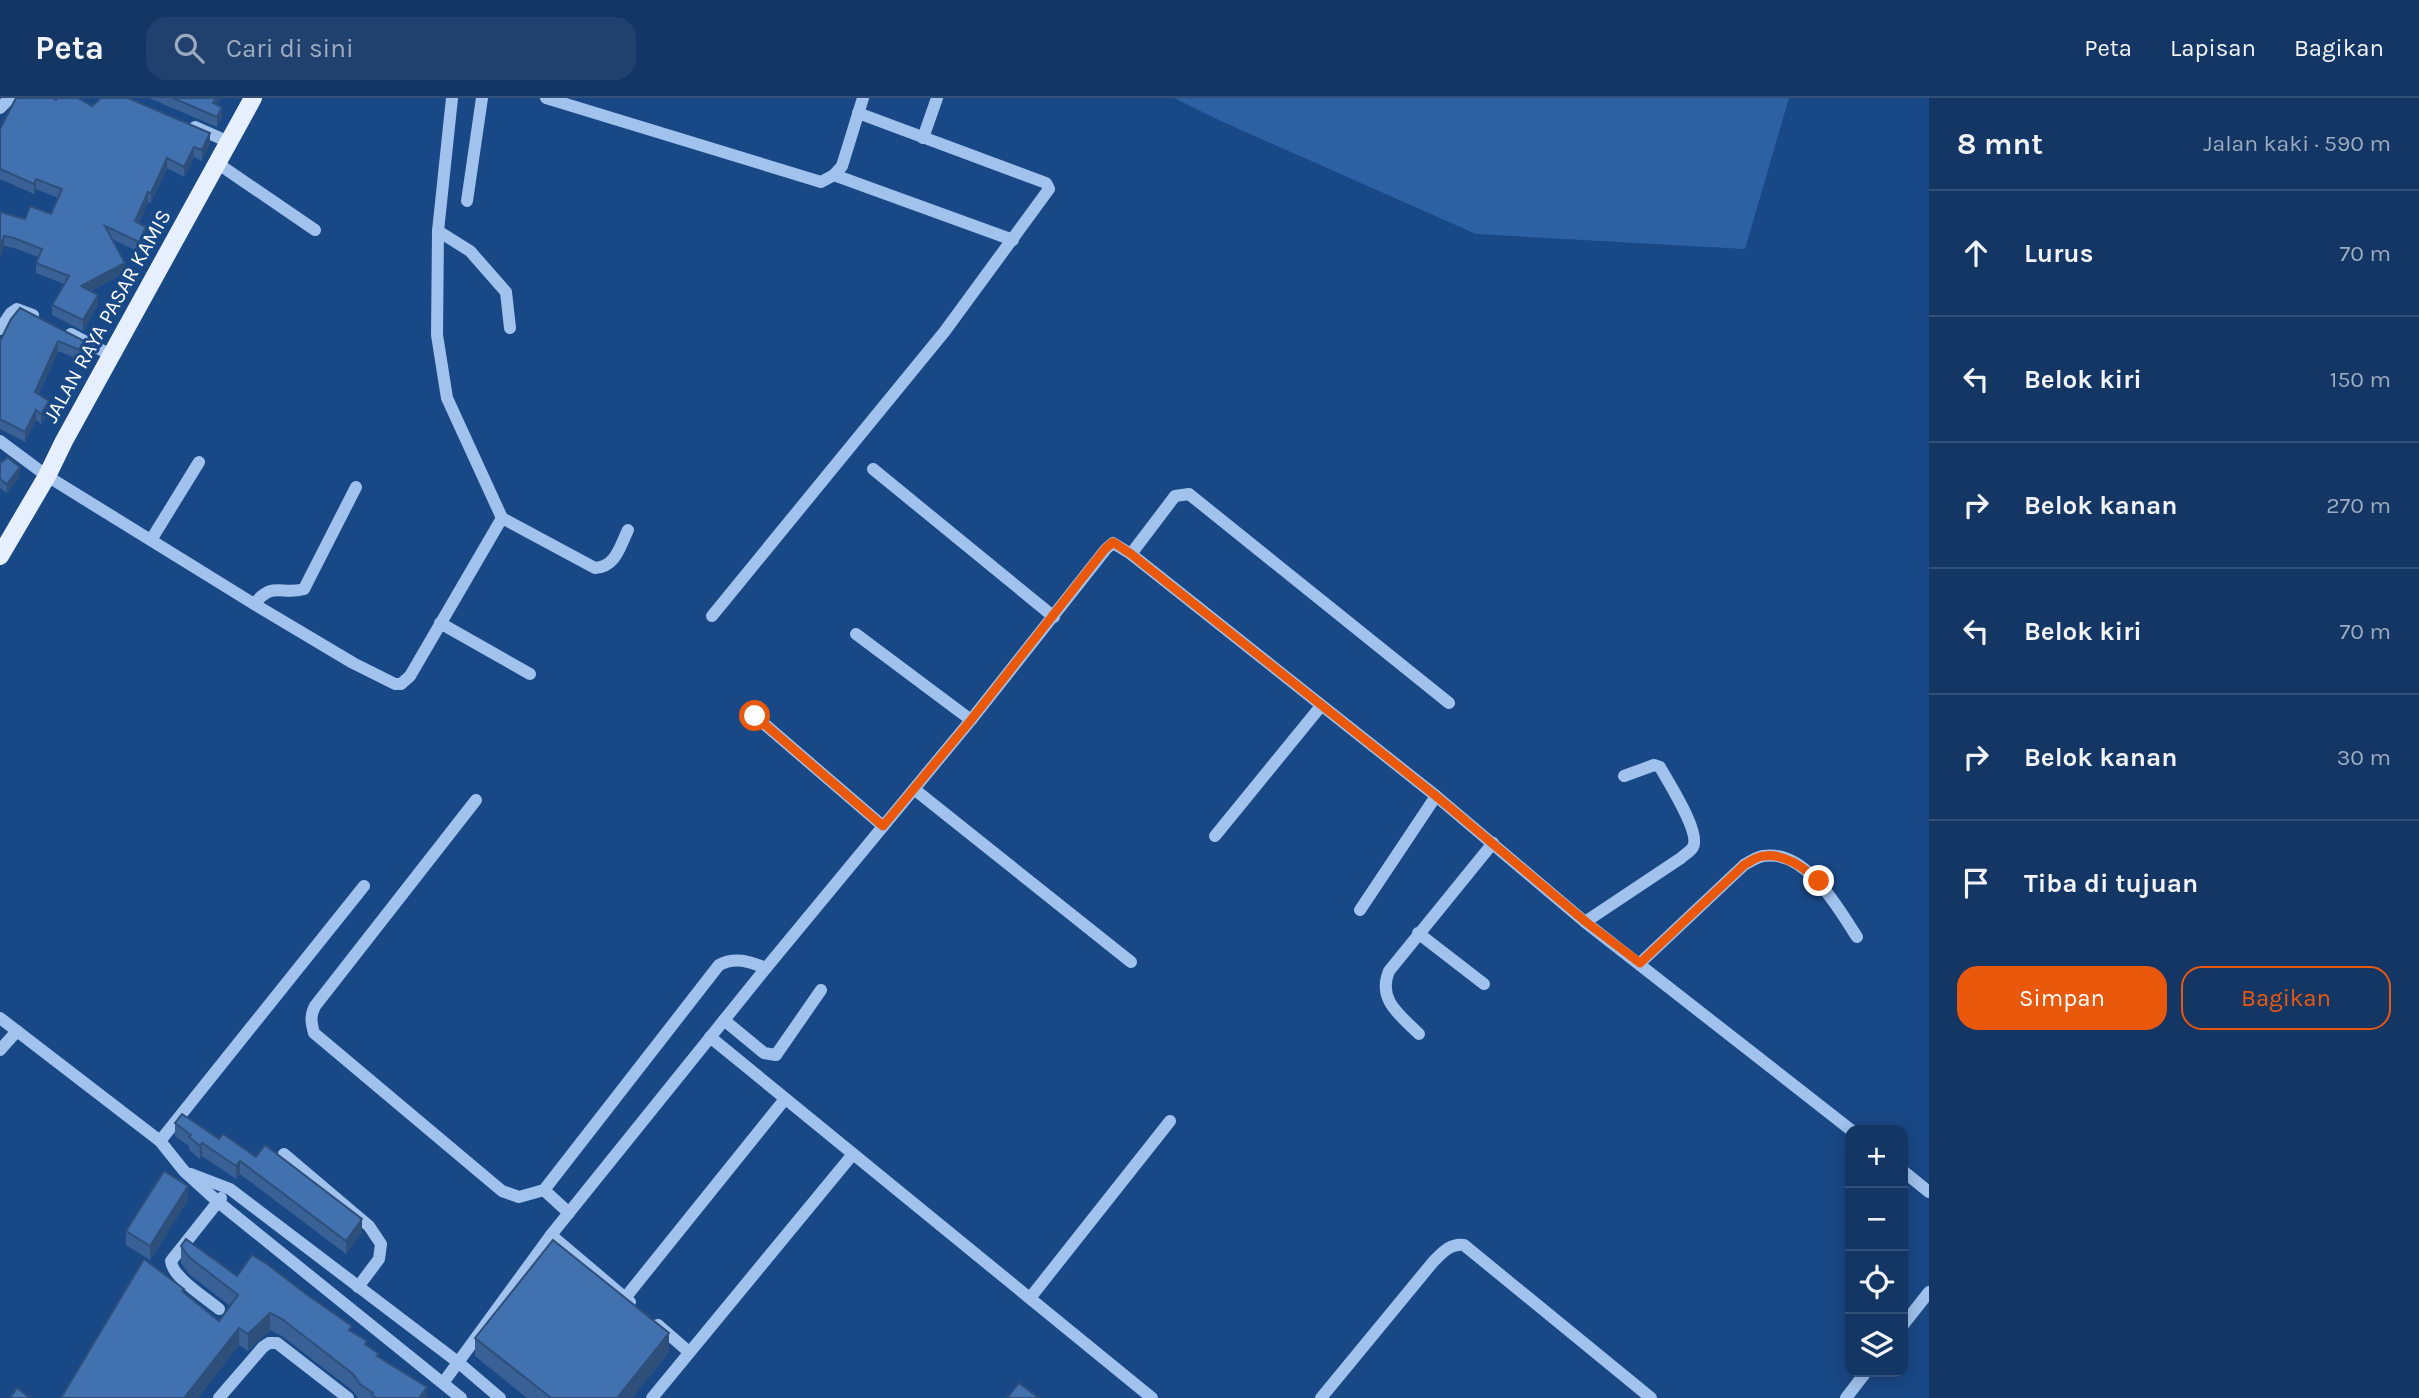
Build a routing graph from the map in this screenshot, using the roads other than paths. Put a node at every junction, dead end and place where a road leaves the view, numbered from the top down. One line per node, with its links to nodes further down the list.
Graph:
1 (10, 98): 8 (street)
2 (253, 98): 12 (main road, JALAN RAYA PASAR KAMIS)
3 (452, 98): 17 (street)
4 (482, 98): 15 (street)
5 (546, 98): 14 (street)
6 (863, 98): 9 (street)
7 (937, 98): 11 (street)
8 (0, 108)
9 (858, 113): 11 (street); 14 (street)
10 (178, 120): 12 (street)
11 (923, 138): 18 (street)
12 (229, 142): 13 (main road, JALAN RAYA PASAR KAMIS)
13 (217, 163): 16 (street); 21 (main road, JALAN RAYA PASAR KAMIS)
14 (834, 175): 18 (street)
15 (467, 201)
16 (315, 230)
17 (438, 231): 19 (street); 27 (street)
18 (1013, 240): 33 (street)
19 (510, 328)
20 (0, 329): 21 (street)
21 (111, 355): 25 (main road, JALAN RAYA PASAR KAMIS)
22 (0, 441): 25 (street)
23 (199, 462): 29 (street)
24 (873, 468): 34 (street)
25 (47, 476): 29 (street); 31 (main road, JALAN RAYA PASAR KAMIS)
26 (356, 487): 32 (street)
27 (502, 518): 28 (street); 35 (street)
28 (628, 530)
29 (151, 540): 32 (street)
30 (1131, 554): 34 (street); 38 (street); 39 (street)
31 (0, 555)
32 (254, 604): 35 (street)
33 (712, 616)
34 (1054, 617): 41 (street)
35 (440, 623): 37 (street)
36 (856, 634): 41 (street)
37 (530, 674)
38 (1449, 703)
39 (1321, 706): 44 (street); 47 (street)
40 (755, 716): 46 (street)
41 (971, 720): 43 (street)
42 (1624, 776): 51 (street)
43 (914, 789): 46 (street); 54 (street)
44 (1436, 796): 48 (street); 50 (street)
45 (476, 800): 74 (street)
46 (883, 826): 56 (street)
47 (1215, 836)
48 (1493, 843): 51 (street); 52 (street)
49 (364, 886): 68 (street)
50 (1360, 910)
51 (1586, 922): 55 (street)
52 (1418, 933): 57 (street); 62 (street)
53 (1857, 937): 55 (street)
54 (1131, 962)
55 (1640, 963): 67 (street)
56 (766, 968): 60 (street); 74 (street)
57 (1484, 984)
58 (821, 990): 60 (street)
59 (0, 1018): 61 (street)
60 (724, 1020): 63 (street)
61 (17, 1031): 64 (street); 68 (street)
62 (1419, 1034)
63 (710, 1037): 65 (street); 77 (street)
64 (0, 1050)
65 (785, 1099): 70 (street); 81 (street)
66 (1170, 1121): 82 (street)
67 (1846, 1125)
68 (160, 1141): 71 (street)
69 (284, 1154): 79 (street)
70 (853, 1154): 82 (street); 85 (street)
71 (184, 1171): 73 (street); 76 (street)
72 (1908, 1175): 75 (street)
73 (230, 1189): 76 (street); 79 (street)
74 (544, 1190): 77 (street)
75 (1929, 1192)
76 (217, 1202): 83 (street); 88 (street)
77 (569, 1213): 78 (street)
78 (551, 1235): 81 (street); 86 (street)
79 (358, 1287): 86 (street)
80 (1929, 1292): 84 (street)
81 (625, 1298): 85 (street)
82 (1030, 1298): 94 (street)
83 (219, 1308)
84 (1908, 1319)
85 (690, 1352): 93 (street)
86 (459, 1363): 88 (street); 92 (street)
87 (1862, 1377): 97 (street)
88 (443, 1383): 91 (street)
89 (219, 1398): 90 (street)
90 (348, 1398)
91 (461, 1398)
92 (500, 1398)
93 (652, 1398)
94 (1153, 1398)
95 (1321, 1398): 96 (street)
96 (1651, 1398)
97 (1846, 1398)

